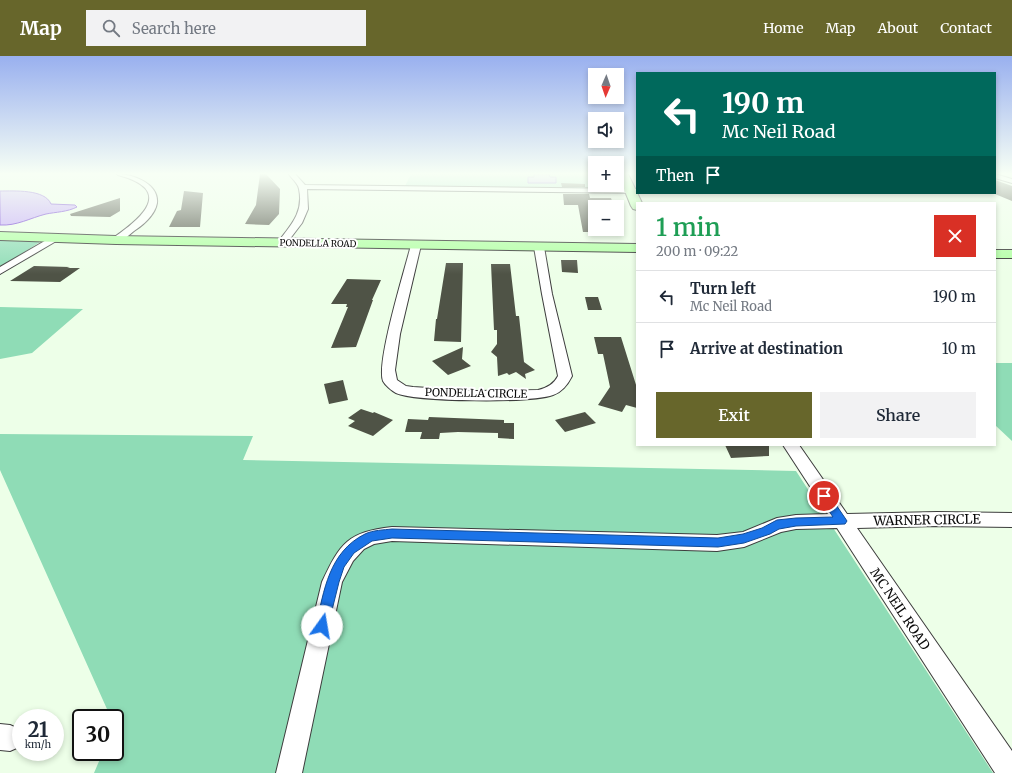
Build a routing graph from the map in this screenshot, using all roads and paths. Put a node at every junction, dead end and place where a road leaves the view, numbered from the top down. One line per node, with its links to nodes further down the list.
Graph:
1 (152, 207): 5 (street)
2 (304, 207): 6 (street)
3 (0, 236): 4 (main road, PONDELLA ROAD)
4 (55, 238): 5 (main road, PONDELLA ROAD); 12 (street)
5 (116, 240): 6 (main road, PONDELLA ROAD)
6 (283, 242): 7 (main road, PONDELLA ROAD)
7 (416, 245): 8 (main road, PONDELLA ROAD); 8 (street, PONDELLA CIRCLE)
8 (539, 247): 9 (main road, PONDELLA ROAD)
9 (636, 248)
10 (996, 254): 11 (main road)
11 (1012, 254)
12 (0, 271)
13 (792, 446): 15 (street, MC NEIL ROAD)
14 (1012, 520): 15 (street, WARNER CIRCLE)
15 (841, 521): 16 (street, WARNER CIRCLE); 17 (street, MC NEIL ROAD)
16 (289, 773)
17 (1011, 773)

